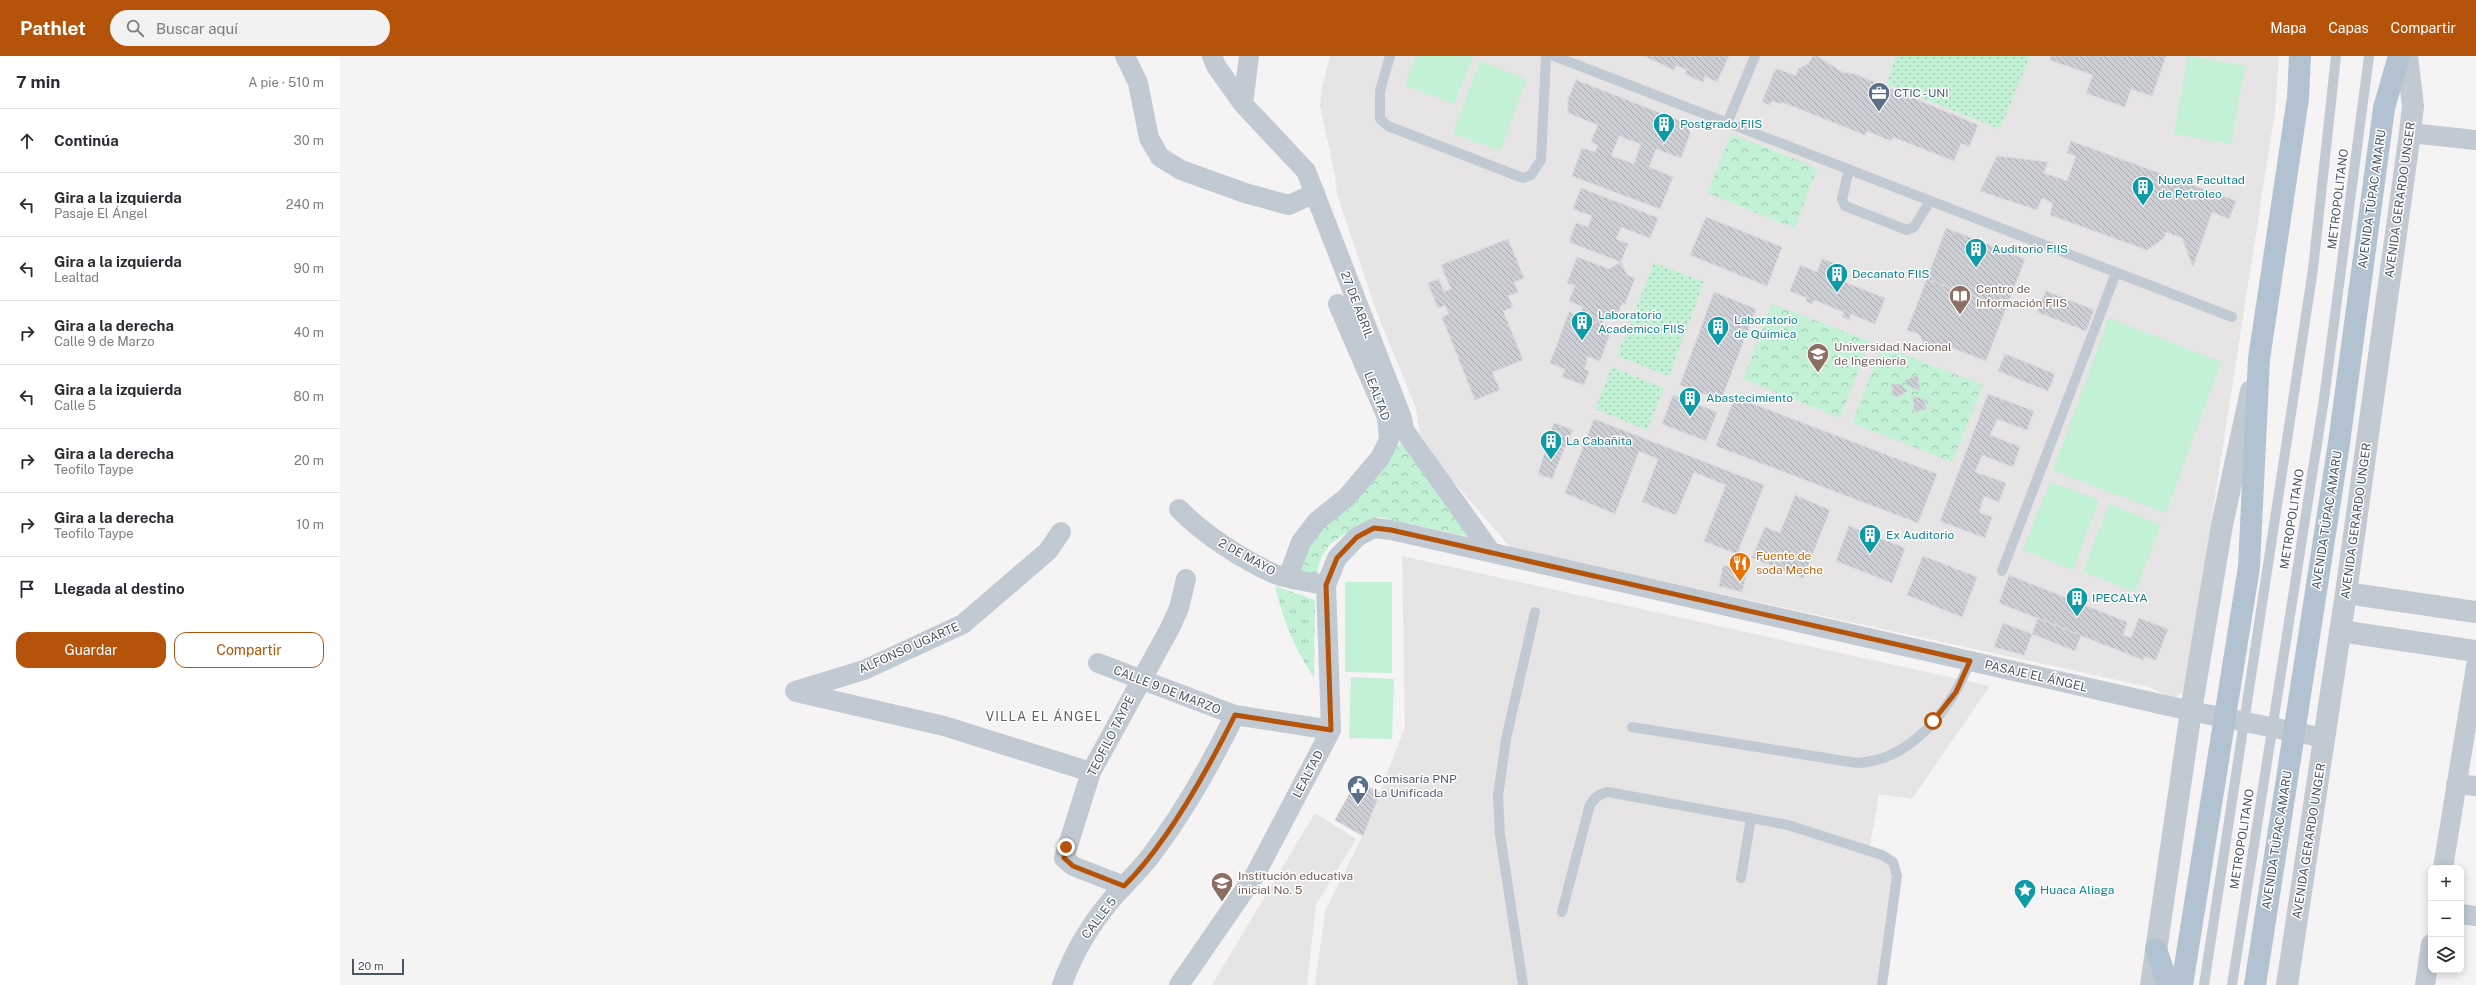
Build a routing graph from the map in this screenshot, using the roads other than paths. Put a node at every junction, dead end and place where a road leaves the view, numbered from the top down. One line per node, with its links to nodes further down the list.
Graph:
1 (1124, 56): 18 (street)
2 (1212, 56): 13 (street, 27 DE ABRIL)
3 (1249, 56): 13 (street)
4 (1390, 56): 5 (lane)
5 (1546, 56)
6 (1554, 56): 14 (lane)
7 (1755, 56): 14 (lane)
8 (2300, 56): 23 (main road)
9 (2336, 56): 43 (lane, METROPOLITANO)
10 (2369, 56): 45 (lane, METROPOLITANO)
11 (2399, 56): 47 (main road, AVENIDA TÚPAC AMARU)
12 (2407, 56): 15 (street, AVENIDA GERARDO UNGER)
13 (1243, 104): 18 (street, 27 DE ABRIL)
14 (1728, 121): 17 (lane)
15 (2410, 133): 16 (street); 32 (street, AVENIDA GERARDO UNGER)
16 (2476, 140)
17 (1849, 169): 19 (lane); 19 (lane)
18 (1315, 193): 27 (street, 27 DE ABRIL)
19 (1930, 201): 20 (lane)
20 (2116, 273): 22 (lane); 28 (lane)
21 (1338, 304): 29 (street, LEALTAD)
22 (2232, 317)
23 (2258, 359): 41 (street); 43 (main road)
24 (1179, 509): 29 (street, 2 DE MAYO)
25 (1374, 528): 27 (street, PASAJE EL ÁNGEL); 31 (street, LEALTAD)
26 (1061, 532): 49 (street, ALFONSO UGARTE)
27 (1491, 552): 37 (street, PASAJE EL ÁNGEL)
28 (2002, 571)
29 (1288, 577): 31 (street, 2 DE MAYO)
30 (1186, 579): 40 (street, TEOFILO TAYPE)
31 (1326, 585): 46 (street, LEALTAD)
32 (2346, 593): 34 (street); 35 (street, AVENIDA GERARDO UNGER)
33 (1535, 612): 63 (lane)
34 (2476, 612)
35 (2340, 631): 36 (street); 48 (street, AVENIDA GERARDO UNGER)
36 (2476, 651)
37 (1970, 661): 41 (street, PASAJE EL ÁNGEL); 44 (lane)
38 (1098, 664): 40 (street, CALLE 9 DE MARZO)
39 (2476, 666): 50 (street)
40 (1140, 679): 42 (street, CALLE 9 DE MARZO); 49 (street, TEOFILO TAYPE)
41 (2191, 711): 43 (street, PASAJE EL ÁNGEL); 59 (street)
42 (1235, 715): 46 (street, CALLE 9 DE MARZO); 55 (street, CALLE 5)
43 (2233, 720): 45 (street, PASAJE EL ÁNGEL); 67 (main road); 68 (lane, METROPOLITANO)
44 (1632, 727)
45 (2272, 727): 47 (street, PASAJE EL ÁNGEL); 69 (lane, METROPOLITANO)
46 (1331, 730): 62 (street, LEALTAD)
47 (2293, 732): 48 (street, PASAJE EL ÁNGEL); 70 (main road, AVENIDA TÚPAC AMARU)
48 (2324, 738): 71 (street, AVENIDA GERARDO UNGER)
49 (1091, 772): 55 (street, TEOFILO TAYPE)
50 (2456, 784): 51 (street); 53 (street)
51 (2476, 786)
52 (1751, 818): 54 (lane); 56 (lane); 64 (lane)
53 (2443, 865)
54 (1741, 878)
55 (1124, 886): 61 (street, CALLE 5)
56 (1562, 912)
57 (2464, 914): 58 (street)
58 (2476, 916)
59 (2156, 949): 65 (street); 66 (main road)
60 (2428, 964): 72 (street)
61 (1062, 985)
62 (1179, 985)
63 (1523, 985)
64 (1882, 985)
65 (2151, 985)
66 (2168, 985)
67 (2182, 985)
68 (2204, 985)
69 (2232, 985)
70 (2254, 985)
71 (2287, 985)
72 (2425, 985)

